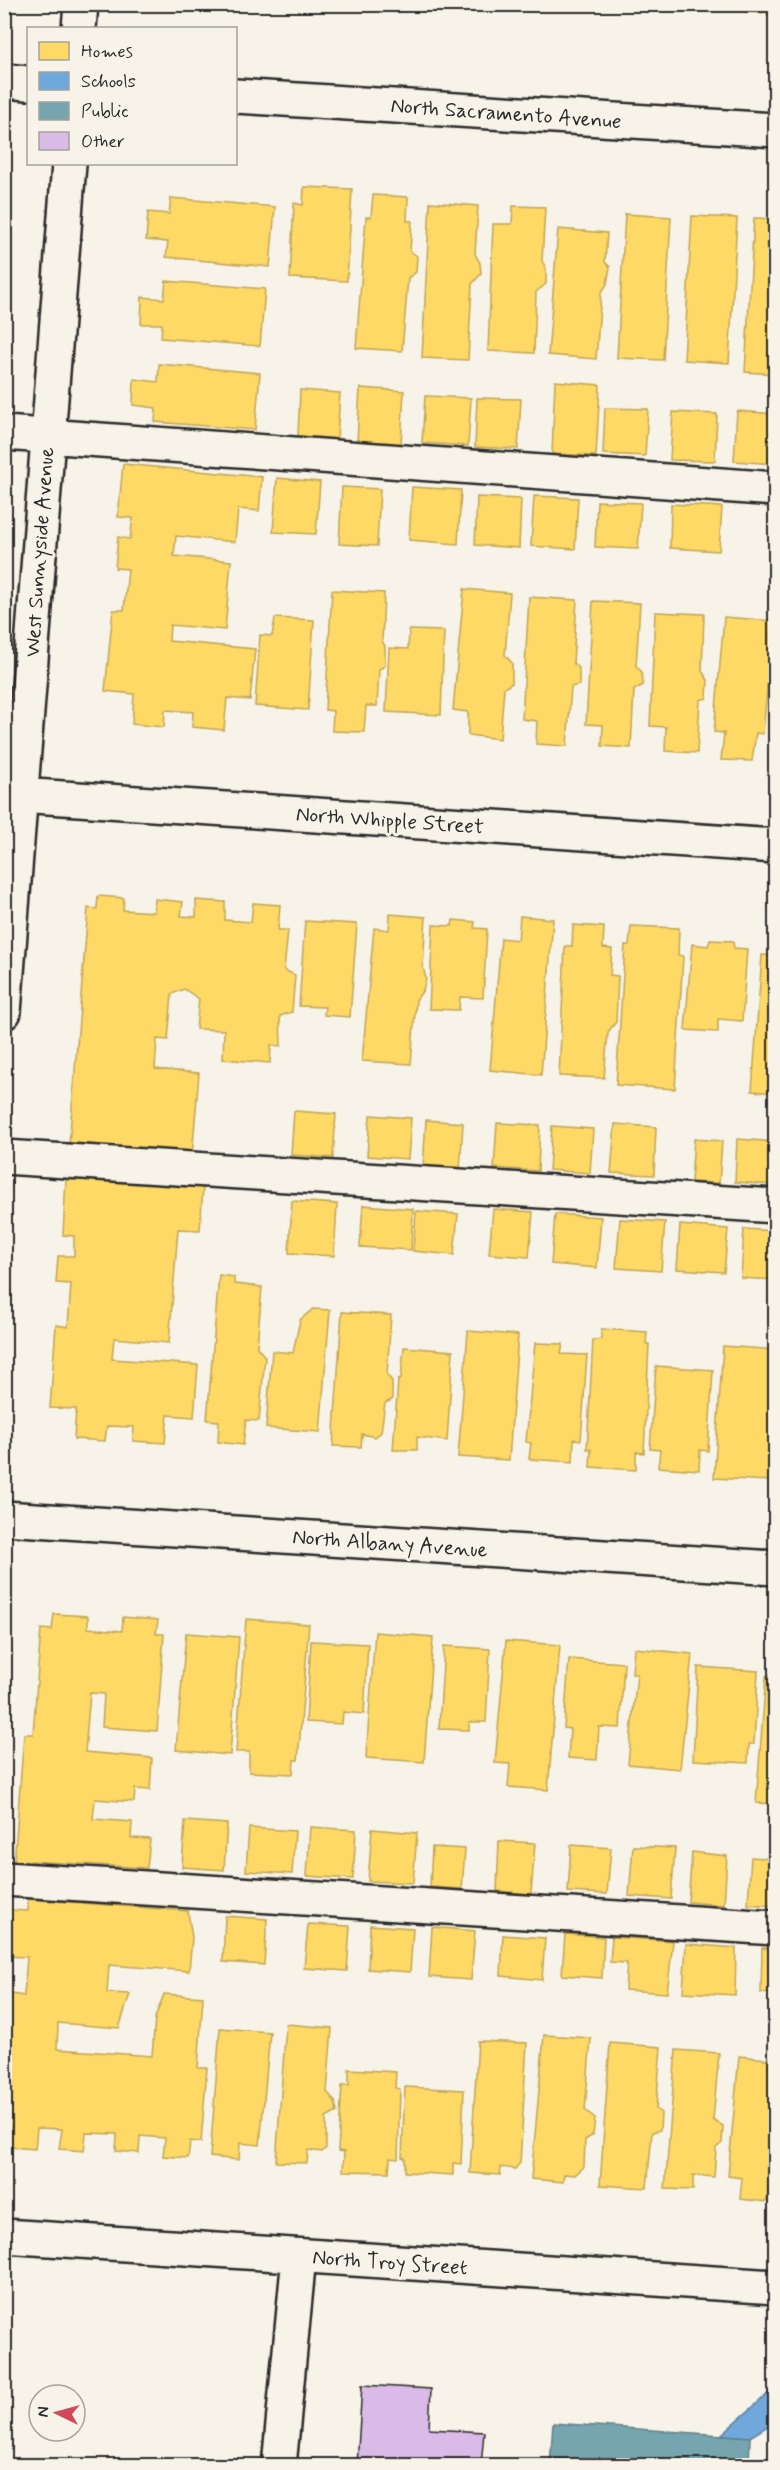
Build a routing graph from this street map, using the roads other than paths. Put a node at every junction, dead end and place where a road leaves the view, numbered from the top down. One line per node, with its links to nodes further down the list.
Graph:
1 (81, 4): 2 (street)
2 (79, 27)
3 (4, 81): 4 (street)
4 (27, 83)
5 (237, 96): 6 (street, North Sacramento Avenue)
6 (776, 130)
7 (69, 165): 9 (street, West Sunnyside Avenue)
8 (4, 434): 9 (street)
9 (48, 436): 10 (street); 11 (street, West Sunnyside Avenue)
10 (776, 489)
11 (13, 794): 12 (street, North Whipple Street); 13 (street, West Sunnyside Avenue)
12 (776, 846)
13 (4, 1012)
14 (4, 1157): 15 (street)
15 (776, 1206)
16 (4, 1518): 17 (street, North Albany Avenue)
17 (776, 1568)
18 (4, 1879): 19 (street)
19 (776, 1928)
20 (4, 2236): 21 (street, North Troy Street)
21 (299, 2256): 22 (street, North Troy Street); 23 (street)
22 (776, 2287)
23 (279, 2466)

